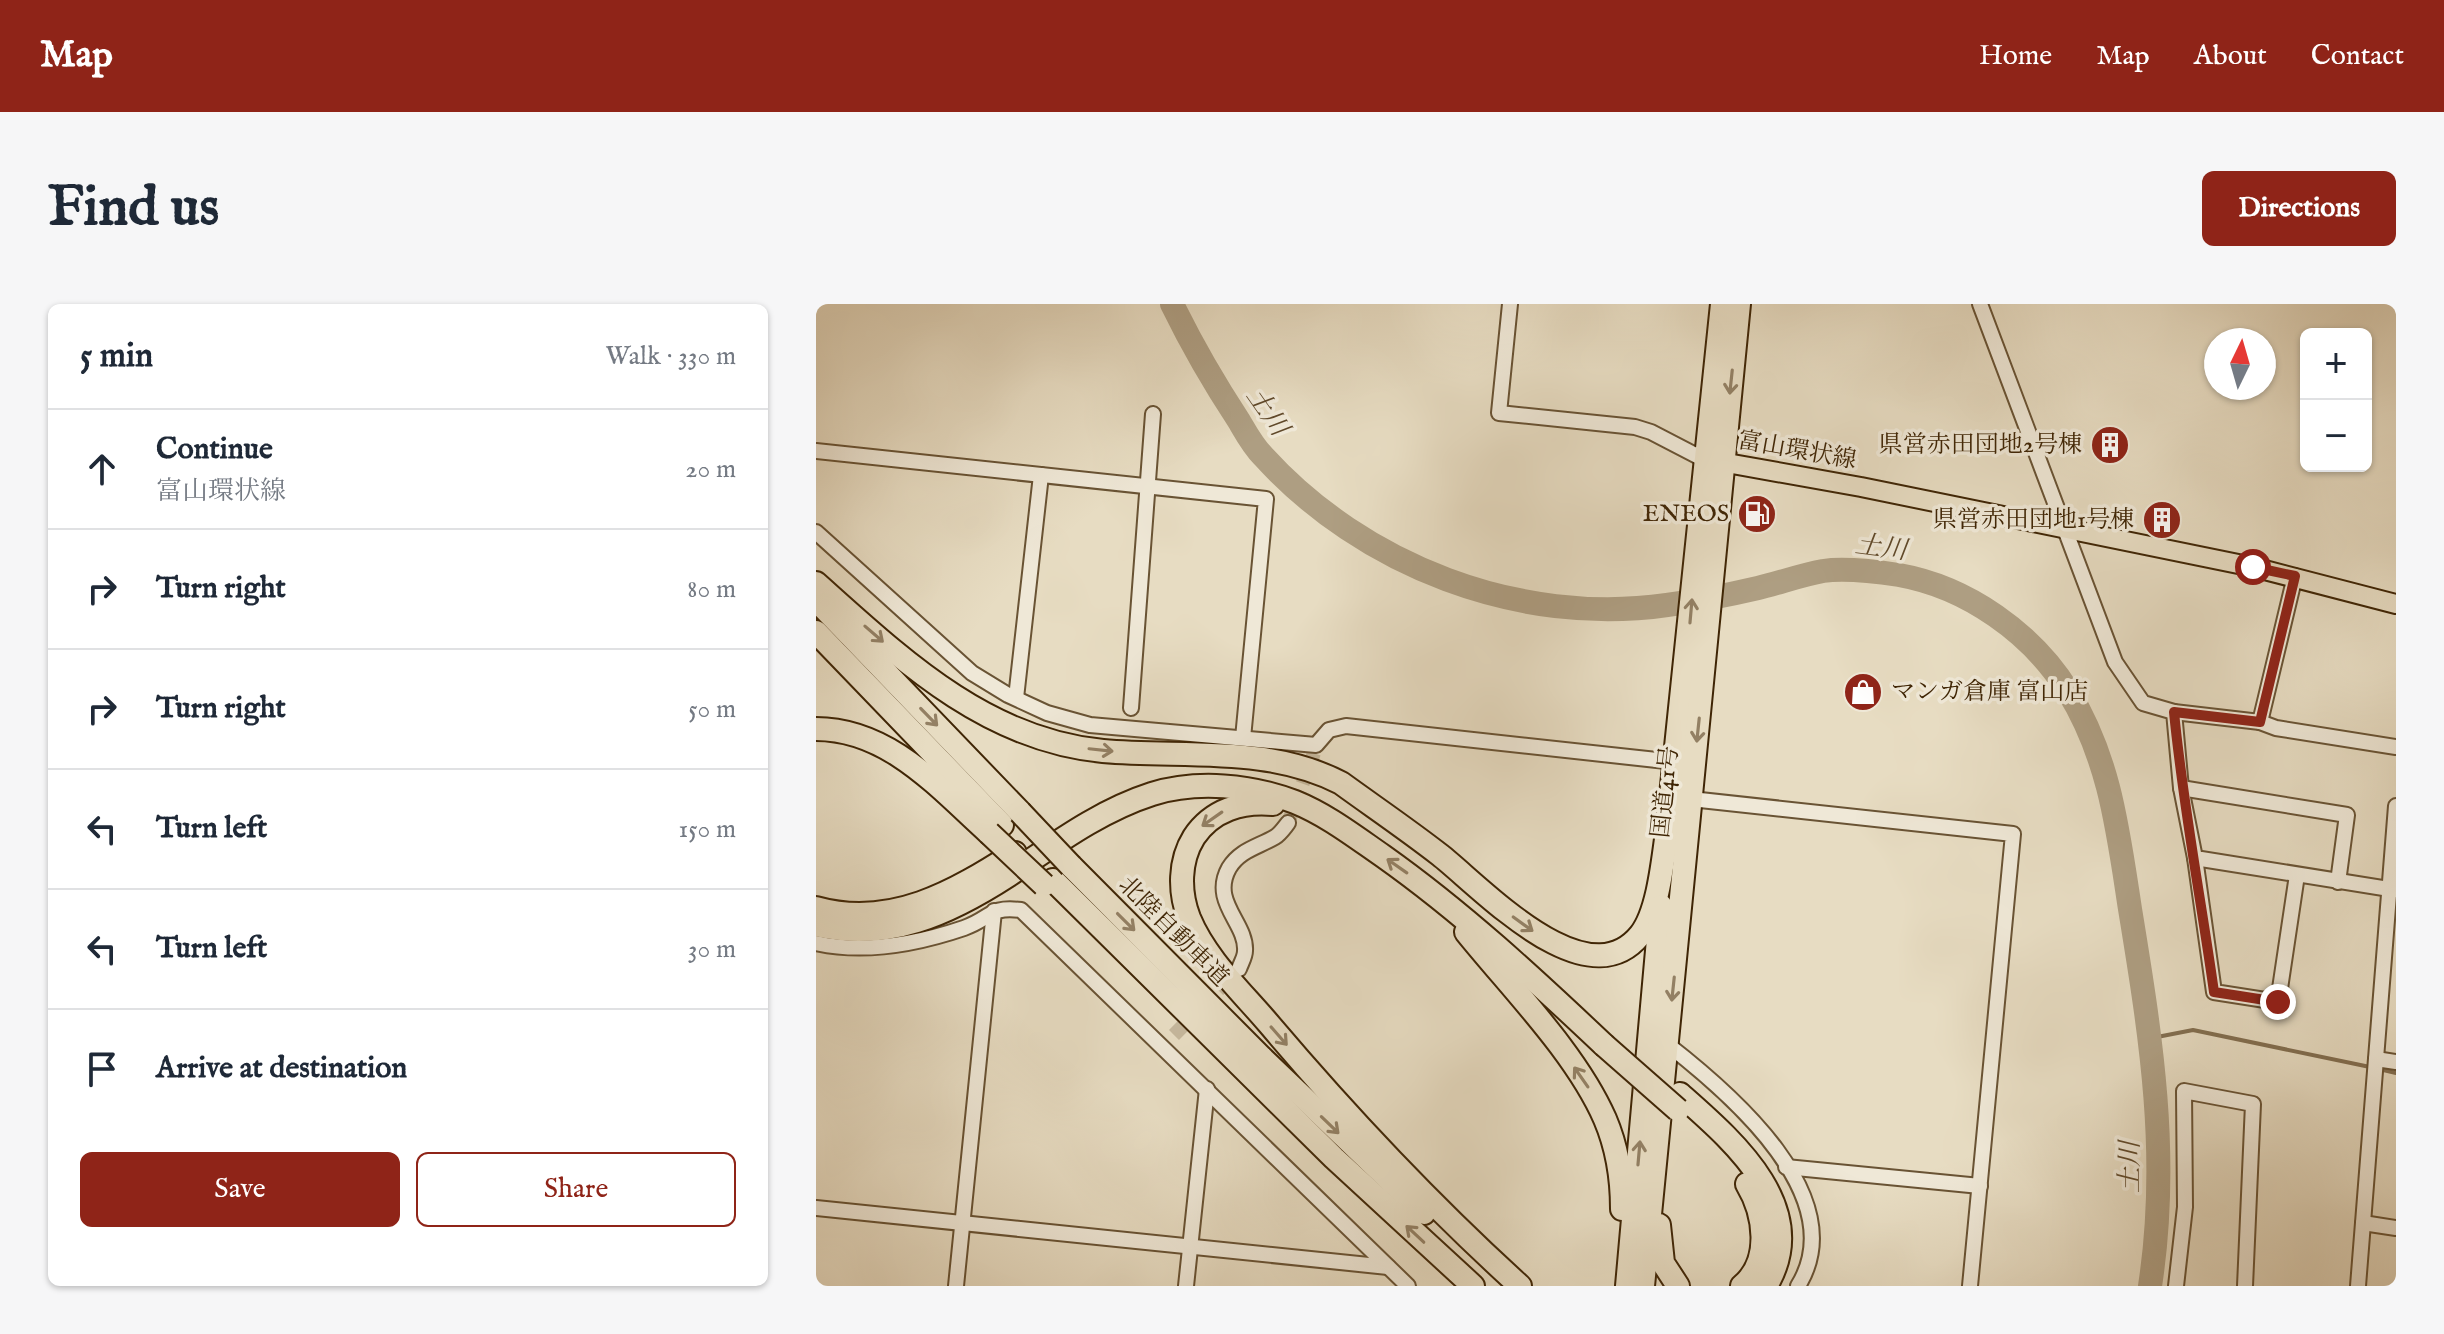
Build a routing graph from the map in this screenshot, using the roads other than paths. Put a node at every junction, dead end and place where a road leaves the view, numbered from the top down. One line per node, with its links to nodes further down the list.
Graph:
1 (1510, 304): 7 (street)
2 (1722, 304): 7 (highway, 国道41号)
3 (1739, 304): 7 (highway, 国道41号, one-way to 7)
4 (1980, 304): 10 (street)
5 (1153, 414): 9 (street)
6 (816, 451): 8 (street)
7 (1714, 461): 10 (main road, 富山環状線); 17 (highway, 国道41号)
8 (1041, 475): 9 (street); 18 (street)
9 (1147, 486): 19 (street); 23 (street)
10 (2065, 529): 12 (main road, 富山環状線); 20 (street)
11 (816, 532): 18 (street)
12 (2295, 576): 15 (main road, 富山環状線); 21 (street)
13 (816, 583): 27 (highway, one-way to 27)
14 (816, 600): 32 (highway, 北陸自動車道, one-way to 32)
15 (2396, 604)
16 (816, 632): 32 (highway, 北陸自動車道)
17 (1697, 652): 25 (highway, 国道41号); 28 (highway, 国道41号, one-way to 28)
18 (1016, 698): 23 (street)
19 (1131, 708)
20 (2174, 712): 21 (street); 26 (street)
21 (2260, 722): 24 (street)
22 (816, 729): 32 (highway)
23 (1243, 738): 25 (street)
24 (2396, 747)
25 (1675, 762): 30 (highway, 国道41号)
26 (2181, 788): 35 (street); 37 (street)
27 (1356, 794): 34 (highway); 40 (highway)
28 (1691, 799): 46 (highway, 国道41号, one-way to 46); 52 (street)
29 (2396, 806): 39 (street)
30 (1670, 811): 34 (highway, one-way to 30); 65 (highway, 国道41号, one-way to 30)
31 (1288, 823): 44 (street)
32 (1004, 824): 62 (highway, 北陸自動車道, one-way to 32); 63 (highway, 北陸自動車道, one-way to 63, bridge)
33 (1339, 825): 38 (highway, one-way to 33); 42 (highway); 64 (highway, one-way to 64)
34 (1441, 857): 45 (highway)
35 (2195, 858): 36 (street); 36 (street)
36 (2297, 875): 37 (street)
37 (2338, 882): 39 (street)
38 (1423, 884): 45 (highway); 65 (highway, one-way to 38)
39 (2393, 889): 47 (street)
40 (816, 908)
41 (994, 911): 43 (street); 49 (street); 54 (street)
42 (816, 925)
43 (816, 943)
44 (1239, 969)
45 (1606, 1037): 50 (highway, bridge)
46 (1667, 1044): 51 (street); 66 (highway, 国道41号); 67 (highway)
47 (2376, 1059): 48 (street); 55 (street)
48 (2396, 1062)
49 (1207, 1089): 57 (street); 58 (street)
50 (1679, 1102): 68 (highway); 69 (highway)
51 (1786, 1167): 52 (street); 70 (street)
52 (1980, 1186): 71 (street)
53 (816, 1208): 54 (street)
54 (962, 1223): 57 (street); 60 (street)
55 (2363, 1223): 56 (street); 74 (street)
56 (2396, 1228)
57 (1190, 1246): 58 (street); 61 (street)
58 (1388, 1267): 59 (street)
59 (1405, 1285)
60 (956, 1286)
61 (1186, 1286)
62 (1473, 1286)
63 (1507, 1286)
64 (1520, 1286)
65 (1624, 1286)
66 (1643, 1286)
67 (1678, 1286)
68 (1742, 1286)
69 (1766, 1286)
70 (1798, 1286)
71 (1970, 1286)
72 (2176, 1286): 73 (street)
73 (2245, 1286)
74 (2358, 1286)

